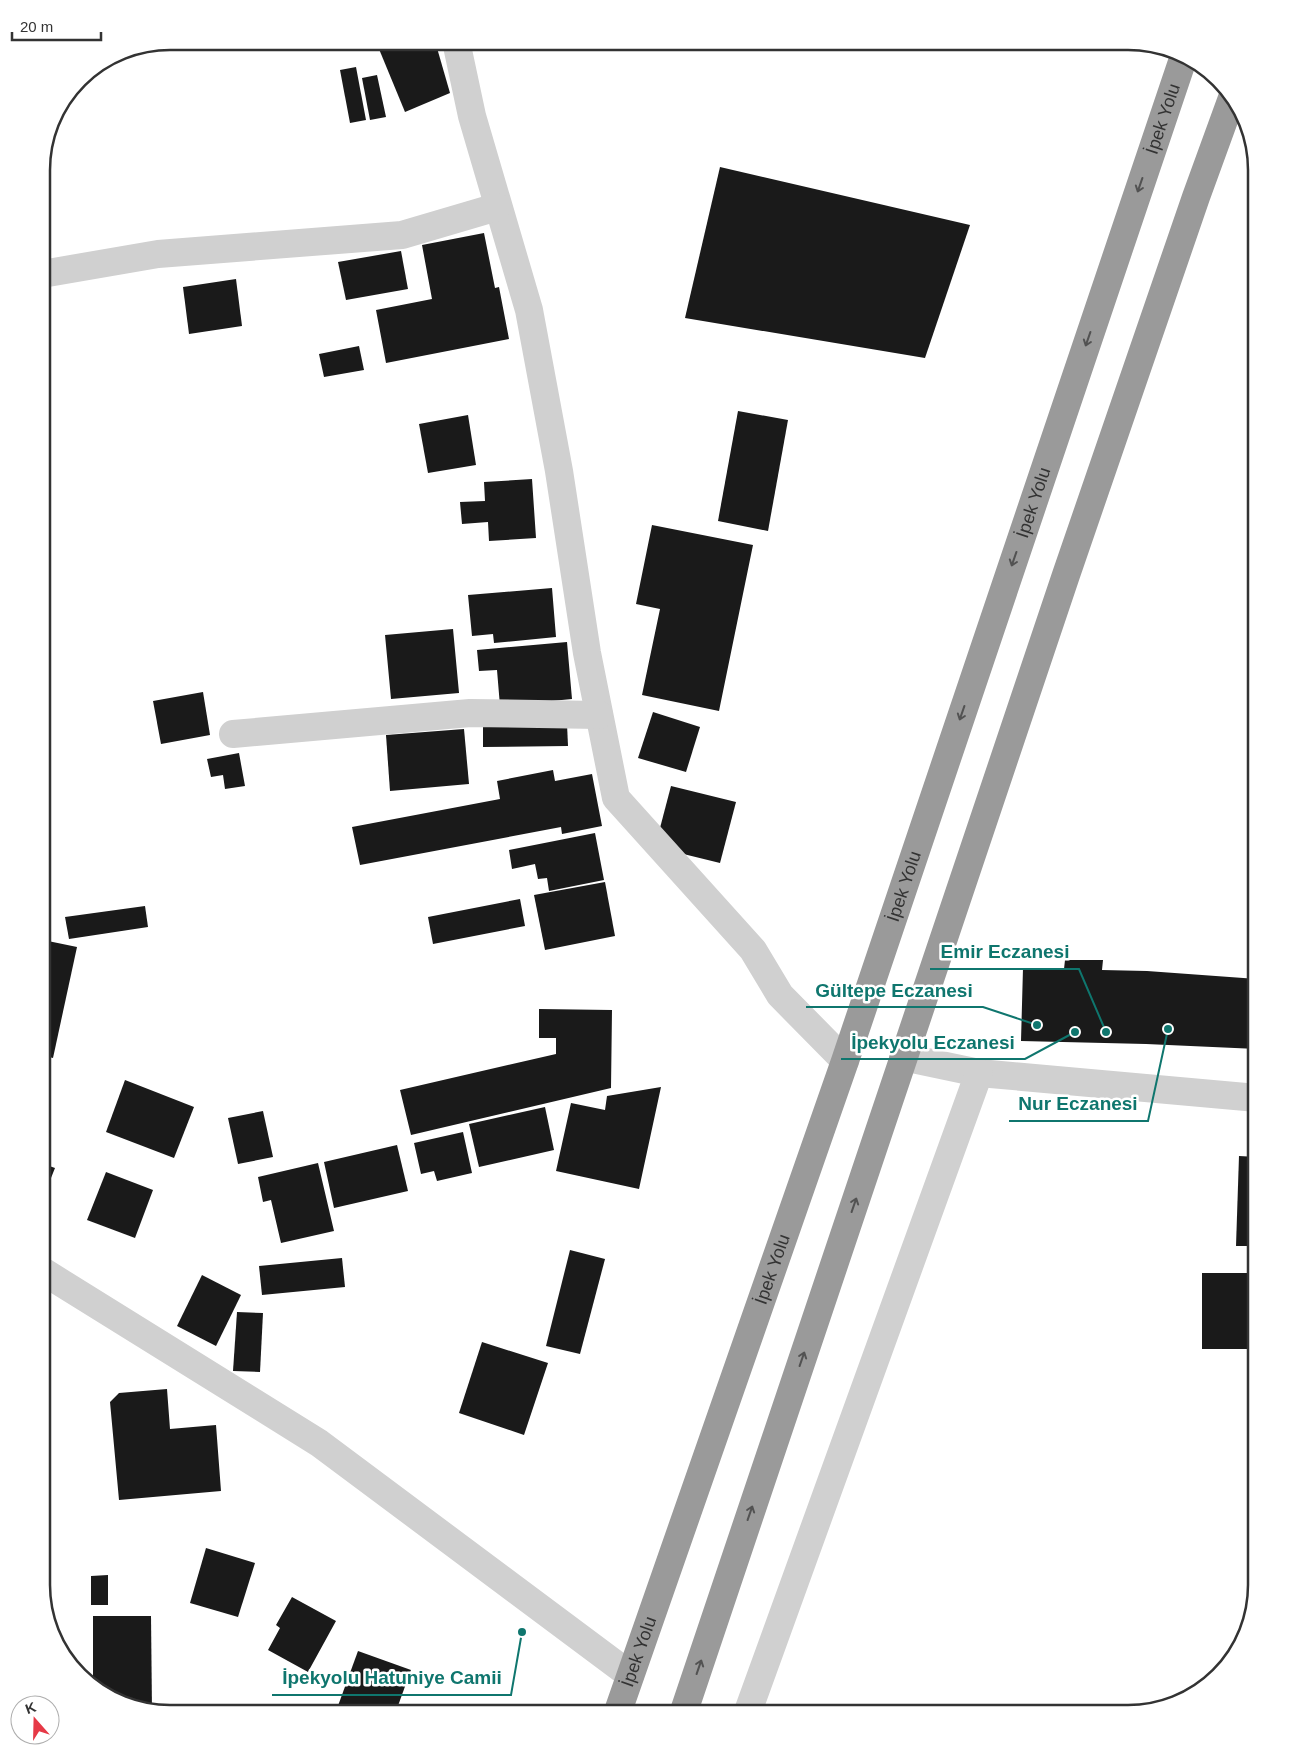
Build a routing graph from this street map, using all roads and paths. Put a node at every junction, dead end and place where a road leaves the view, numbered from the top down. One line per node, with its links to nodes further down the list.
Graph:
1 (458, 50): 4 (street)
2 (1182, 62): 9 (highway, İpek Yolu, one-way to 9)
3 (1229, 105): 8 (highway)
4 (497, 207): 5 (street); 6 (street)
5 (50, 273)
6 (599, 715): 7 (street); 9 (street)
7 (233, 734)
8 (903, 1057): 10 (street); 15 (highway, one-way to 8)
9 (845, 1061): 13 (highway, İpek Yolu)
10 (979, 1073): 11 (street); 16 (street)
11 (1248, 1097)
12 (50, 1276): 13 (street)
13 (630, 1675): 14 (highway, İpek Yolu)
14 (620, 1705)
15 (686, 1705)
16 (750, 1705)

